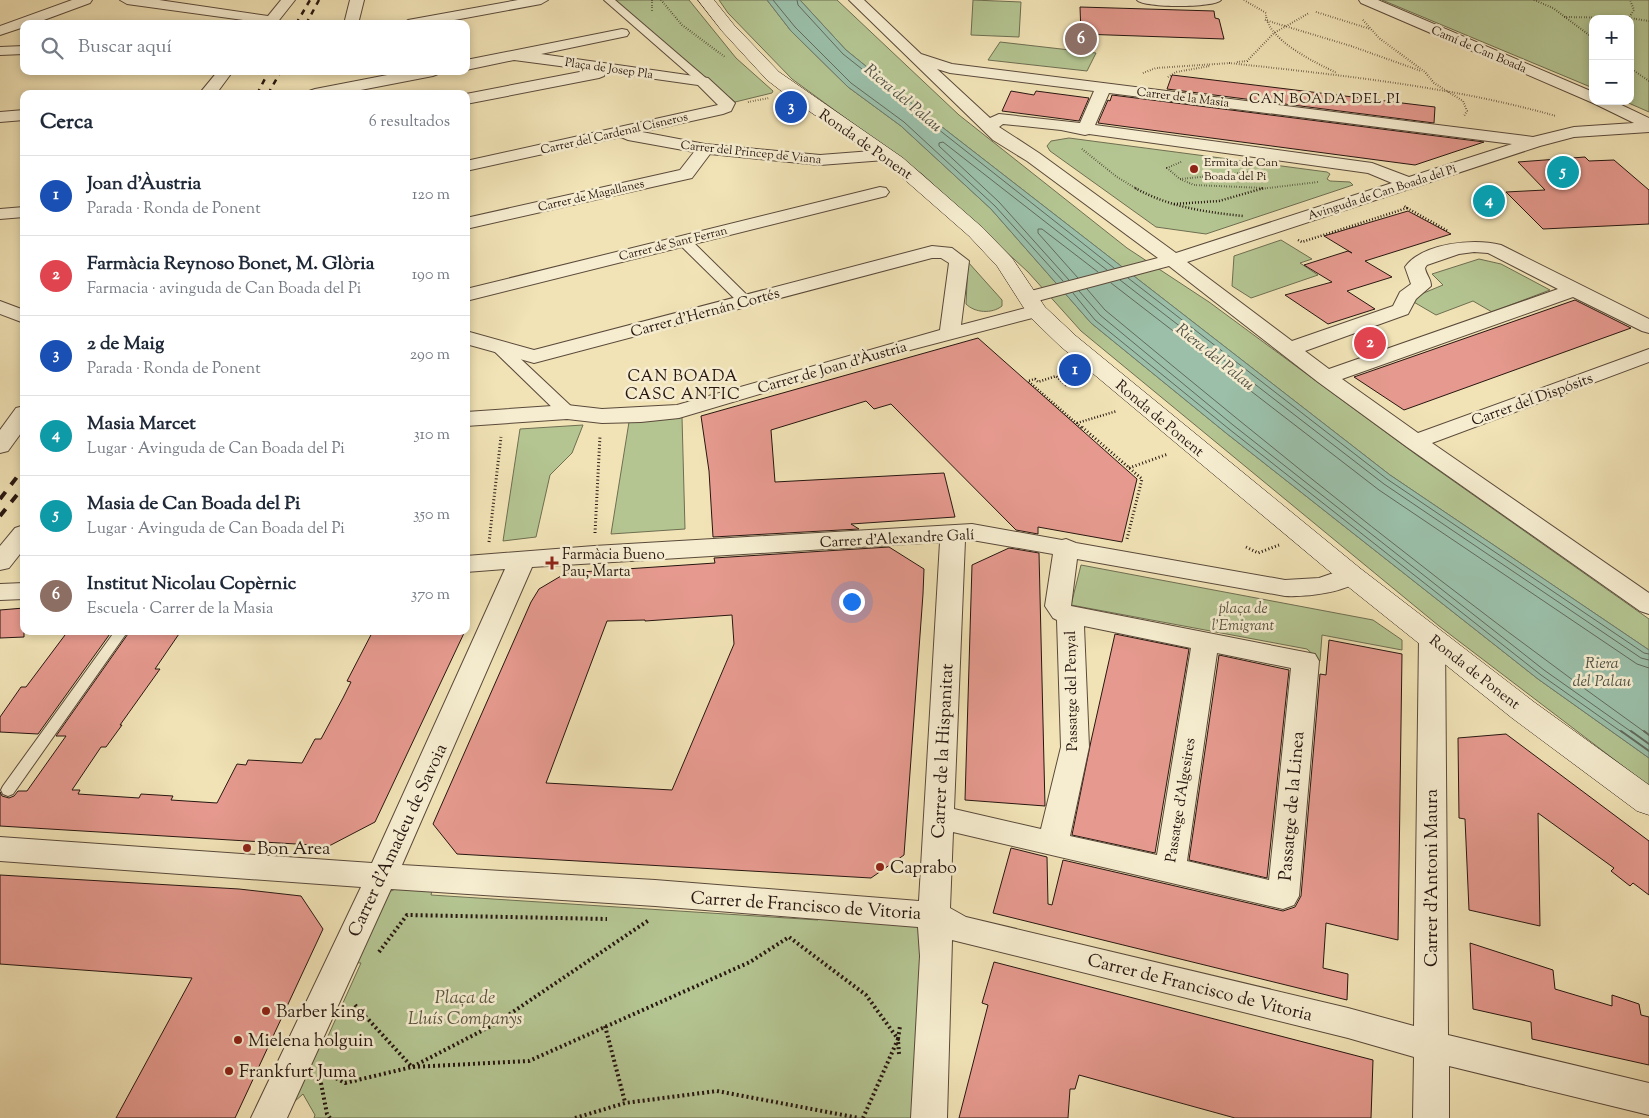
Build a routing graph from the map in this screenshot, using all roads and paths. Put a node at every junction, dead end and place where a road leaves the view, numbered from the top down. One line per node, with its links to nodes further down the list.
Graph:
1 (85, 0): 22 (street)
2 (127, 0): 23 (street)
3 (288, 0): 24 (street)
4 (357, 0): 25 (street)
5 (541, 0): 26 (street)
6 (609, 0): 57 (street)
7 (661, 0): 41 (path)
8 (706, 0): 80 (main road, Ronda de Ponent)
9 (856, 0): 40 (street)
10 (1144, 0): 11 (street)
11 (1214, 0)
12 (1244, 0): 27 (path)
13 (1366, 0): 63 (street, Camí de Can Boada)
14 (1534, 0): 20 (path)
15 (1630, 0): 18 (path)
16 (1316, 12): 32 (path)
17 (1309, 13): 31 (path)
18 (1631, 15)
19 (1360, 17): 32 (path)
20 (1564, 17): 21 (path); 36 (path)
21 (1589, 18)
22 (30, 20)
23 (264, 20)
24 (271, 20)
25 (352, 20)
26 (430, 20)
27 (1265, 20): 31 (path); 35 (path)
28 (1634, 20): 29 (path)
29 (1649, 21)
30 (20, 24): 33 (street)
31 (1285, 25): 35 (path); 49 (path)
32 (1371, 29): 49 (path)
33 (0, 31)
34 (622, 33): 39 (street)
35 (1274, 33): 42 (path); 52 (path)
36 (1589, 35)
37 (20, 50): 38 (street)
38 (0, 51)
39 (514, 55): 43 (street); 46 (street, Plaça de Josep Pla)
40 (913, 56): 45 (street, Carrer de la Masia); 48 (street)
41 (724, 57)
42 (1229, 63): 44 (path); 52 (path)
43 (470, 64)
44 (1215, 64): 54 (path); 55 (path)
45 (950, 68): 48 (street, Carrer de la Masia); 58 (street, Carrer de la Masia)
46 (619, 69): 57 (street, Plaça de Josep Pla); 65 (street)
47 (1634, 71): 56 (path)
48 (930, 72): 73 (street)
49 (1425, 72): 62 (path)
50 (223, 75): 59 (street)
51 (414, 75): 61 (street)
52 (1341, 75): 62 (path)
53 (339, 76): 60 (street)
54 (1137, 76)
55 (1166, 79)
56 (1649, 80)
57 (703, 81): 76 (street, Carrer del Cardenal Cisneros)
58 (1104, 87): 77 (street); 78 (street, Carrer de la Masia)
59 (210, 90)
60 (332, 90)
61 (345, 90)
62 (1445, 91): 71 (path); 72 (path)
63 (1589, 96)
64 (771, 97): 66 (path)
65 (470, 98)
66 (744, 103)
67 (1609, 105): 68 (street)
68 (1616, 108): 74 (street); 75 (street)
69 (20, 116): 70 (street)
70 (0, 118)
71 (1561, 118)
72 (1459, 120)
73 (994, 131): 77 (street); 97 (street)
74 (1593, 131): 75 (street); 78 (street, Avinguda de Can Boada del Pi)
75 (1649, 132)
76 (618, 134): 79 (street, Carrer del Princep de Viana); 82 (street, Carrer del Cardenal Cisneros)
77 (1081, 137): 86 (street); 89 (path)
78 (1534, 142): 86 (street, Avinguda de Can Boada del Pi)
79 (705, 149): 80 (street, Carrer del Princep de Viana); 93 (street, Carrer de Magallanes)
80 (885, 155): 101 (main road, Ronda de Ponent)
81 (1185, 162): 84 (path)
82 (470, 165)
83 (1246, 169): 84 (path)
84 (1180, 179): 87 (path)
85 (1320, 181): 87 (path)
86 (1407, 183): 97 (street, Avinguda de Can Boada del Pi)
87 (1264, 188): 89 (path)
88 (880, 192): 96 (street, Carrer de Sant Ferran)
89 (1171, 204): 92 (path)
90 (20, 212): 91 (street)
91 (0, 214)
92 (1244, 216)
93 (470, 223)
94 (1361, 223): 95 (path)
95 (1449, 231)
96 (684, 241): 99 (street, Carrer de Sant Ferran); 100 (street)
97 (1172, 260): 101 (street); 108 (street)
98 (1576, 289): 104 (street); 108 (street); 111 (street)
99 (470, 294)
100 (745, 301): 105 (street, Carrer d'Hernán Cortés); 107 (street, Carrer d'Hernán Cortés)
101 (1034, 304): 105 (street, Carrer de Joan d'Àustria); 133 (main road, Ronda de Ponent)
102 (0, 307): 103 (street)
103 (20, 315)
104 (1649, 327)
105 (950, 334): 115 (street, Carrer de Joan d'Àustria)
106 (470, 339): 107 (street, Carrer d'Hernán Cortés)
107 (500, 348): 113 (street)
108 (1290, 350): 111 (street)
109 (1649, 355): 120 (street, Carrer del Dispósits)
110 (1084, 376): 118 (path)
111 (1326, 377): 120 (street)
112 (1122, 409): 118 (path)
113 (567, 412): 114 (street, Carrer de Joan d'Àustria); 115 (street, Carrer de Joan d'Àustria)
114 (503, 416): 117 (street, Carrer de Joan d'Àustria); 132 (path)
115 (602, 416): 129 (path)
116 (20, 418): 119 (street)
117 (470, 419)
118 (1077, 423): 122 (path)
119 (3, 437)
120 (1415, 442): 136 (street)
121 (1173, 452): 122 (path)
122 (1129, 468): 126 (path)
123 (953, 533): 128 (street, Carrer d'Alexandre Galí); 129 (street, Carrer d'Alexandre Galí); 143 (street, Carrer de la Hispanitat)
124 (20, 538): 131 (street)
125 (1282, 544): 127 (path)
126 (1126, 545)
127 (1246, 547)
128 (1066, 548): 133 (street, Carrer d'Alexandre Galí); 137 (street, Passatge del Penyal)
129 (594, 554): 130 (street, Carrer d'Alexandre Galí)
130 (522, 560): 132 (street, Carrer d'Alexandre Galí); 147 (street, Carrer d'Amadeu de Savoia)
131 (0, 562)
132 (477, 563)
133 (1351, 575): 139 (main road, Ronda de Ponent)
134 (20, 591): 135 (street)
135 (0, 592)
136 (1649, 605)
137 (1070, 615): 140 (street); 144 (street, Passatge del Penyal)
138 (119, 635): 141 (lane)
139 (1432, 638): 142 (main road, Ronda de Ponent); 152 (street, Carrer d'Antoni Maura)
140 (1205, 641): 146 (street, Passatge d'Algesires); 146 (street, Passatge de la Linea)
141 (8, 790)
142 (1649, 802)
143 (939, 817): 144 (street); 148 (street, Carrer de la Hispanitat)
144 (1053, 844): 146 (street, Passatge d'Algesires)
145 (0, 849): 147 (street, Carrer de Francisco de Vitoria)
146 (1170, 870)
147 (381, 876): 148 (street, Carrer de Francisco de Vitoria); 157 (street, Carrer d'Amadeu de Savoia)
148 (934, 915): 152 (street, Carrer de Francisco de Vitoria); 160 (street, Carrer de la Hispanitat)
149 (649, 920): 153 (path)
150 (355, 1005): 153 (path)
151 (606, 1026): 153 (path); 156 (path); 159 (path)
152 (1431, 1046): 155 (street, Carrer de Francisco de Vitoria); 161 (street, Carrer d'Antoni Maura)
153 (412, 1067): 154 (path)
154 (318, 1068)
155 (1649, 1099)
156 (625, 1103): 158 (path); 159 (path)
157 (269, 1118)
158 (575, 1118)
159 (861, 1118)
160 (929, 1118)
161 (1431, 1118)

